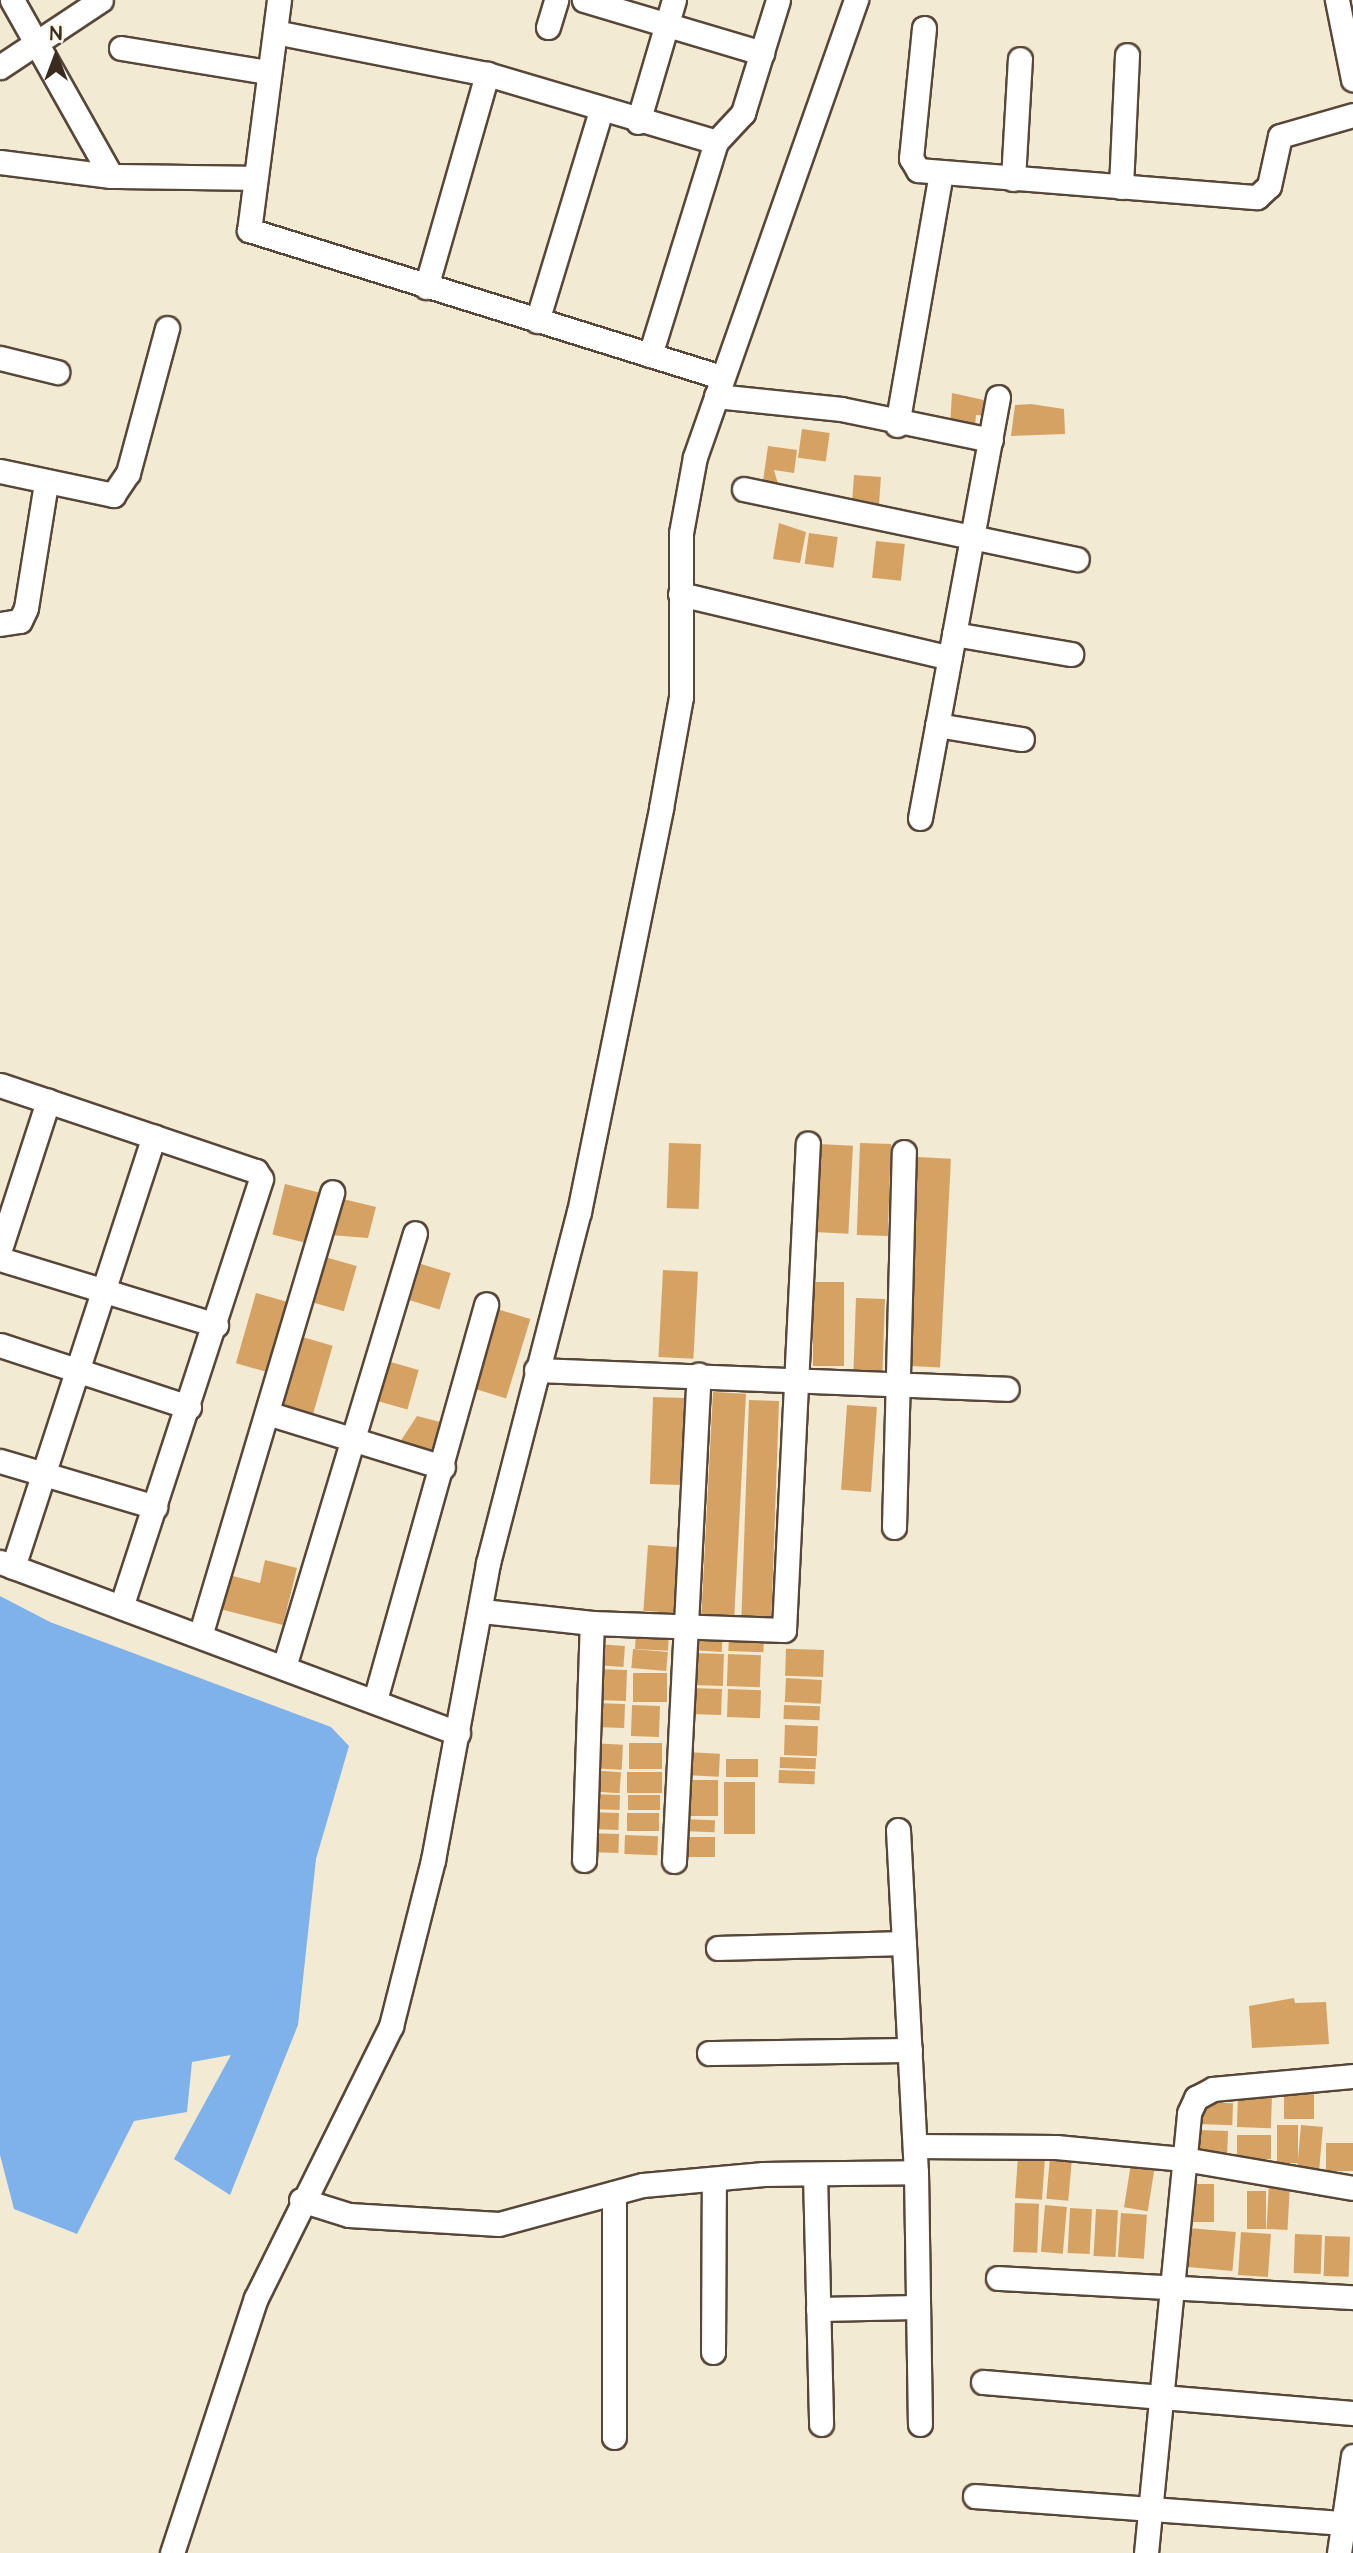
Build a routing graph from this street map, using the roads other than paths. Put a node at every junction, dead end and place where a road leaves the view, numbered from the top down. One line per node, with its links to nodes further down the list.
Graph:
1 (12, 0): 14 (street)
2 (101, 0): 14 (street)
3 (279, 0): 13 (street)
4 (556, 0): 11 (street)
5 (584, 0): 10 (street)
6 (674, 0): 10 (street)
7 (778, 0): 16 (street)
8 (856, 0): 39 (street)
9 (1337, 0): 22 (street)
10 (667, 25): 16 (street); 25 (street)
11 (548, 27)
12 (924, 28): 28 (street)
13 (275, 32): 20 (street); 21 (street)
14 (36, 43): 19 (street); 29 (street)
15 (121, 48): 20 (street)
16 (762, 53): 26 (street)
17 (1127, 55): 32 (street)
18 (1020, 60): 31 (street)
19 (0, 67)
20 (268, 72): 30 (street)
21 (488, 74): 23 (street); 33 (street)
22 (1353, 79)
23 (601, 110): 25 (street); 34 (street)
24 (1353, 115): 32 (street)
25 (638, 122): 26 (street)
26 (716, 142): 36 (street)
27 (0, 162): 29 (street)
28 (942, 173): 31 (street); 41 (street)
29 (111, 176): 30 (street)
30 (251, 178): 33 (street)
31 (1013, 179): 32 (street)
32 (1121, 187)
33 (426, 287): 34 (street)
34 (537, 321): 36 (street)
35 (167, 328): 44 (street)
36 (650, 355): 39 (street)
37 (0, 358): 38 (street)
38 (57, 372)
39 (719, 386): 41 (street); 48 (street)
40 (998, 397): 42 (street)
41 (897, 425): 42 (street)
42 (991, 440): 46 (street)
43 (0, 471): 44 (street)
44 (46, 483): 49 (street)
45 (744, 489): 46 (street)
46 (972, 540): 47 (street); 50 (street)
47 (1077, 559)
48 (680, 594): 52 (street); 69 (street)
49 (0, 624)
50 (954, 634): 51 (street); 52 (street)
51 (1071, 654)
52 (950, 658): 53 (street)
53 (937, 725): 54 (street); 55 (street)
54 (1021, 739)
55 (920, 818)
56 (0, 1084): 57 (street)
57 (48, 1101): 58 (street); 63 (street)
58 (154, 1136): 65 (street); 67 (street)
59 (808, 1144): 72 (street)
60 (904, 1152): 73 (street)
61 (332, 1192): 76 (street)
62 (415, 1233): 77 (street)
63 (0, 1249)
64 (0, 1259): 65 (street)
65 (107, 1292): 67 (street); 70 (street)
66 (486, 1304): 79 (street)
67 (216, 1325): 75 (street)
68 (0, 1345): 70 (street)
69 (536, 1370): 71 (street); 85 (street)
70 (80, 1371): 75 (street); 80 (street)
71 (699, 1375): 72 (street); 87 (street)
72 (800, 1380): 73 (street); 87 (street)
73 (900, 1384): 74 (street); 82 (street)
74 (1007, 1389)
75 (188, 1407): 81 (street)
76 (267, 1413): 77 (street); 88 (street)
77 (350, 1438): 79 (street); 89 (street)
78 (0, 1461): 80 (street)
79 (443, 1467): 90 (street)
80 (44, 1475): 81 (street); 83 (street)
81 (155, 1507): 84 (street)
82 (894, 1527)
83 (6, 1564): 84 (street)
84 (121, 1607): 88 (street)
85 (482, 1611): 86 (street); 91 (street)
86 (592, 1623): 87 (street); 93 (street)
87 (688, 1628): 94 (street)
88 (200, 1636): 89 (street)
89 (284, 1667): 90 (street)
90 (375, 1700): 91 (street)
91 (458, 1733): 107 (street)
92 (898, 1830): 95 (street)
93 (584, 1860)
94 (674, 1861)
95 (904, 1943): 96 (street); 97 (street)
96 (718, 1948)
97 (910, 2050): 98 (street); 100 (street)
98 (709, 2053)
99 (1353, 2076): 101 (street)
100 (915, 2146): 101 (street); 102 (street)
101 (1184, 2159): 105 (street); 109 (street)
102 (916, 2172): 103 (street); 111 (street)
103 (816, 2174): 104 (street); 112 (street)
104 (714, 2182): 106 (street); 113 (street)
105 (1353, 2188)
106 (614, 2193): 107 (street); 119 (street)
107 (301, 2200): 124 (street)
108 (998, 2278): 109 (street)
109 (1174, 2287): 110 (street); 115 (street)
110 (1353, 2297)
111 (917, 2307): 112 (street); 118 (street)
112 (818, 2309): 117 (street)
113 (713, 2352)
114 (984, 2382): 115 (street)
115 (1161, 2399): 116 (street); 122 (street)
116 (1353, 2413)
117 (821, 2424)
118 (920, 2424)
119 (614, 2437)
120 (1353, 2456): 123 (street)
121 (975, 2496): 122 (street)
122 (1150, 2512): 123 (street); 125 (street)
123 (1343, 2523): 126 (street)
124 (172, 2553)
125 (1146, 2553)
126 (1339, 2553)

